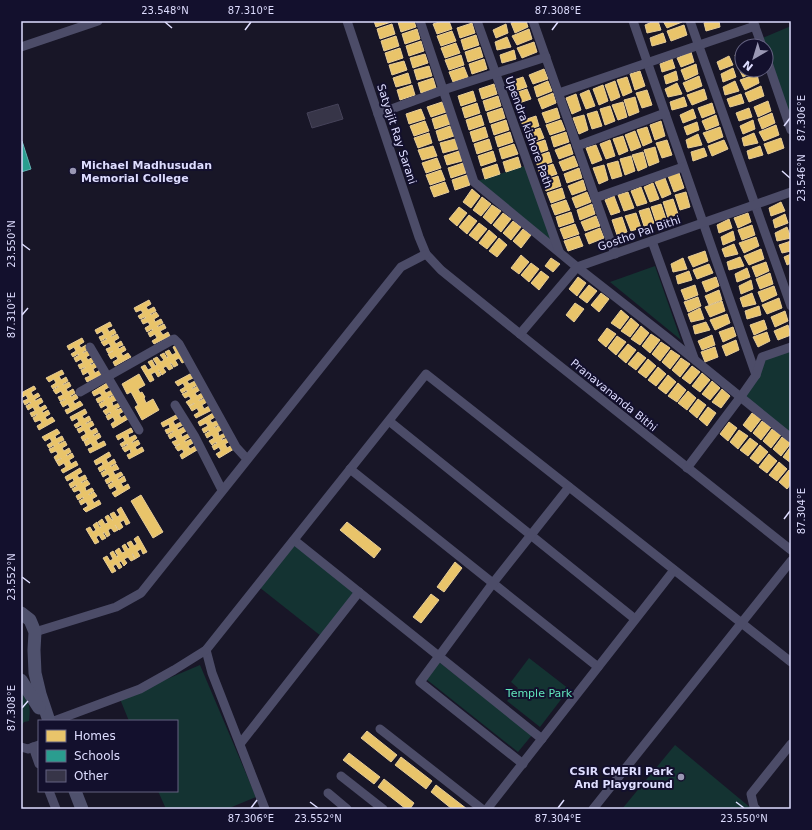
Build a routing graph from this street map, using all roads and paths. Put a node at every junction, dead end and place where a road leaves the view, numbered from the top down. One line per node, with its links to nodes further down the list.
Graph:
1 (98, 21): 11 (street)
2 (347, 21): 19 (street, Satyajit Ray Sarani)
3 (420, 21): 16 (street)
4 (477, 21): 14 (street, Upendra kishore Path)
5 (533, 21): 12 (street)
6 (633, 21): 13 (street)
7 (690, 21): 10 (street)
8 (754, 24): 9 (street); 10 (street)
9 (759, 38)
10 (698, 46): 13 (street); 25 (street)
11 (21, 47)
12 (546, 58): 14 (street); 17 (street)
13 (647, 63): 17 (street); 18 (street)
14 (496, 74): 16 (street); 28 (street, Upendra kishore Path)
15 (773, 78): 20 (street)
16 (443, 90): 19 (street); 28 (street)
17 (559, 93): 21 (street)
18 (665, 113): 21 (street); 22 (street)
19 (378, 114): 29 (street, Satyajit Ray Sarani)
20 (791, 130)
21 (577, 146): 24 (street)
22 (683, 167): 24 (street); 26 (street)
23 (791, 192): 25 (street, Gostho Pal Bithi)
24 (596, 198): 30 (street)
25 (755, 204): 26 (street, Gostho Pal Bithi); 32 (street)
26 (703, 223): 27 (street, Gostho Pal Bithi); 37 (street)
27 (652, 241): 30 (street, Gostho Pal Bithi); 36 (street)
28 (559, 252): 31 (street)
29 (426, 254): 33 (street, Pranavananda Bithi); 45 (street)
30 (615, 254): 31 (street, Gostho Pal Bithi)
31 (577, 267): 33 (street); 36 (street)
32 (791, 306)
33 (520, 334): 46 (street, Pranavananda Bithi)
34 (90, 347): 38 (street)
35 (791, 347): 37 (street)
36 (694, 359): 40 (street)
37 (756, 375): 40 (street)
38 (108, 377): 39 (street); 43 (street); 45 (street)
39 (80, 392)
40 (741, 397): 44 (street); 46 (street)
41 (175, 405): 49 (street)
42 (389, 421): 47 (street); 48 (street); 50 (street)
43 (139, 430)
44 (791, 438)
45 (247, 458): 49 (street)
46 (687, 468): 52 (street, Pranavananda Bithi)
47 (350, 469): 51 (street); 55 (street)
48 (569, 487): 50 (street); 54 (street)
49 (222, 490): 60 (street)
50 (531, 535): 55 (street); 58 (street)
51 (294, 540): 56 (street); 61 (street)
52 (791, 550)
53 (791, 562): 59 (street)
54 (674, 570): 58 (street); 59 (street)
55 (493, 583): 62 (street); 64 (street)
56 (359, 592): 62 (street); 71 (street)
57 (21, 613): 60 (street)
58 (635, 619): 64 (street)
59 (742, 623): 63 (street); 88 (street)
60 (35, 632): 67 (street)
61 (206, 650): 68 (street); 71 (street)
62 (439, 656): 70 (street); 76 (street)
63 (791, 662)
64 (598, 667): 70 (street)
65 (21, 680): 66 (street)
66 (47, 720)
67 (48, 720)
68 (57, 720)
69 (380, 729): 86 (street)
70 (542, 739): 76 (street)
71 (240, 744): 83 (street)
72 (791, 744): 89 (street)
73 (36, 746): 74 (street); 75 (street)
74 (21, 747)
75 (38, 758)
76 (523, 764): 87 (street)
77 (341, 776): 85 (street)
78 (49, 792): 81 (street)
79 (75, 792): 82 (street)
80 (328, 794): 84 (street)
81 (56, 809)
82 (82, 809)
83 (265, 809)
84 (347, 809)
85 (383, 809)
86 (482, 809)
87 (487, 809)
88 (593, 809)
89 (756, 809)

